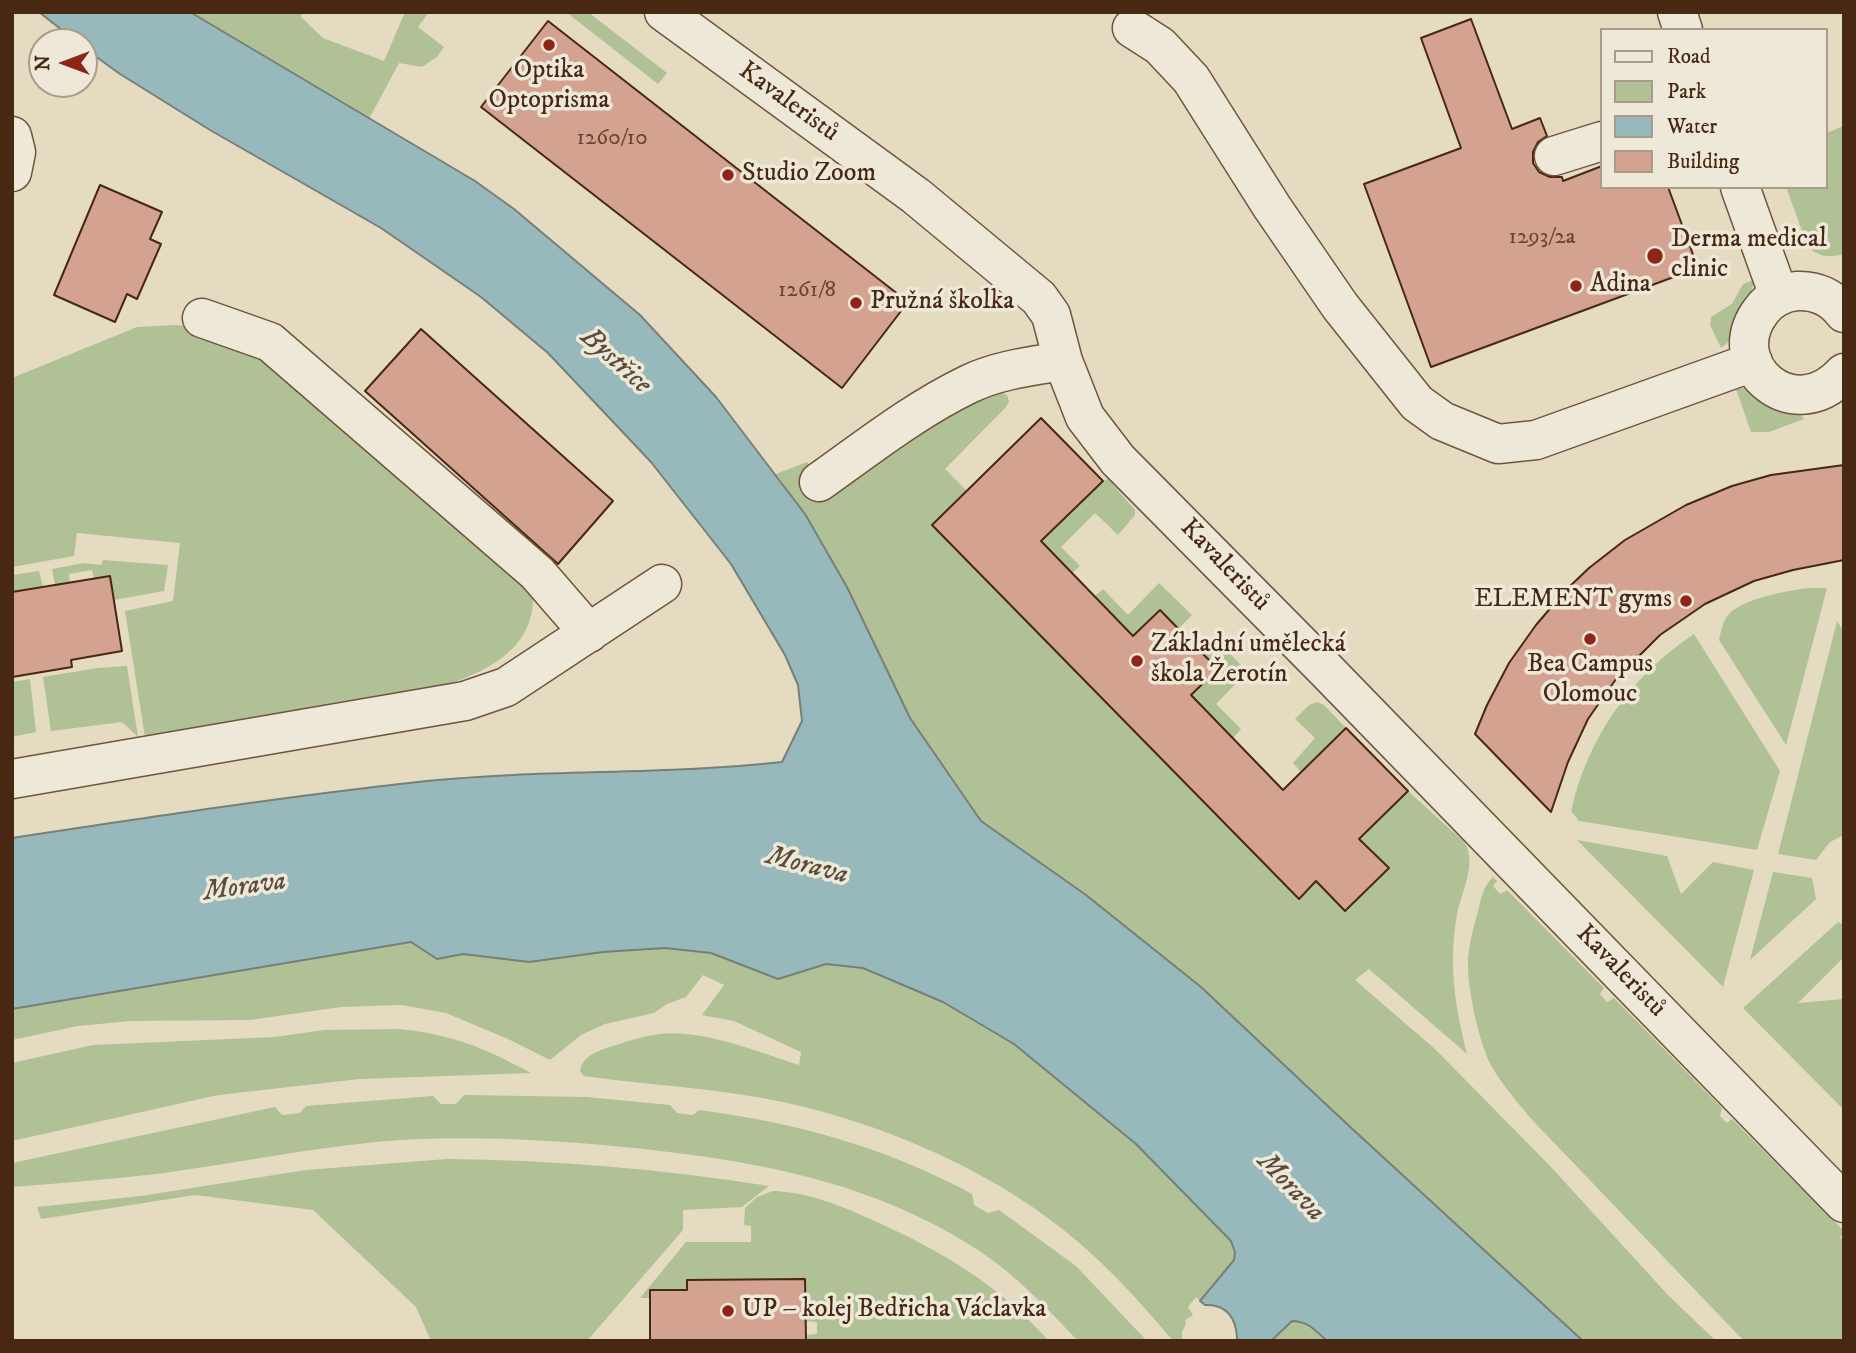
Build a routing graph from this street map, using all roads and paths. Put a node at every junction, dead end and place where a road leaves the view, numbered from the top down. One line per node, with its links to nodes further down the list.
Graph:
1 (664, 12): 9 (street, Kavaleristů)
2 (1132, 28): 10 (street)
3 (1601, 141): 4 (street)
4 (1554, 156)
5 (1741, 189): 6 (street)
6 (1779, 296): 7 (street); 10 (street)
7 (1844, 313)
8 (202, 318): 14 (street)
9 (1063, 361): 12 (street); 16 (street, Kavaleristů)
10 (1753, 362): 11 (street)
11 (1844, 373)
12 (818, 482)
13 (662, 584): 14 (street)
14 (589, 632): 15 (street)
15 (12, 779)
16 (1844, 1203)

